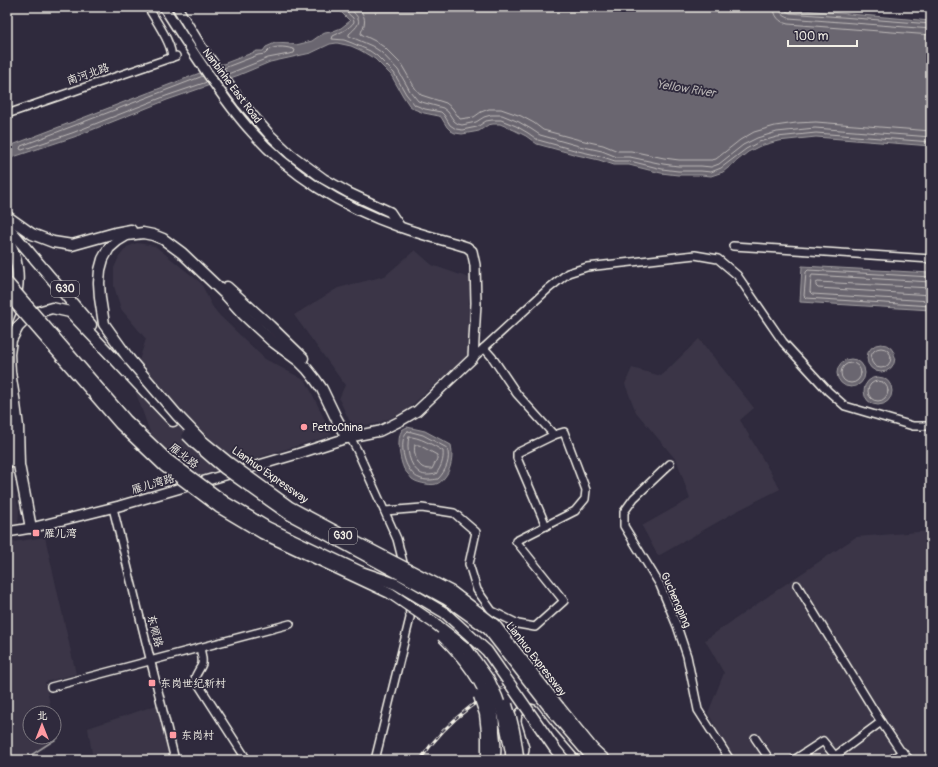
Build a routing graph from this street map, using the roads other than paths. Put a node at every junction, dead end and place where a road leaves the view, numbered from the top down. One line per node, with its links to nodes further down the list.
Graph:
1 (148, 7): 4 (street, 南河北路)
2 (164, 7): 6 (main road, Nanbinhe East Road)
3 (177, 7): 6 (main road, Nanbinhe East Road)
4 (7, 114)
5 (7, 219): 15 (highway, Lianhuo Expressway / G30); 19 (highway)
6 (400, 227): 14 (main road, Nanbinhe East Road)
7 (7, 237): 12 (highway)
8 (733, 246): 9 (street)
9 (931, 259)
10 (7, 282): 27 (highway, 雁北路, bridge)
11 (7, 294): 27 (highway, 雁北路, bridge)
12 (7, 321)
13 (484, 348): 14 (street); 17 (street); 18 (street)
14 (474, 358): 19 (main road, 雁儿湾路)
15 (124, 362): 19 (highway); 24 (highway); 34 (highway, Lianhuo Expressway / G30, bridge); 34 (highway, Lianhuo Expressway / G30, bridge)
16 (7, 414): 24 (highway)
17 (931, 426)
18 (554, 435): 23 (street); 23 (street)
19 (349, 437): 21 (main road, 雁儿湾路); 22 (street)
20 (670, 464): 49 (street, Guchengping)
21 (113, 508): 24 (main road, 雁儿湾路); 32 (street, 东顺路)
22 (385, 511): 23 (street); 40 (street)
23 (546, 526)
24 (29, 528): 25 (main road, 雁儿湾路)
25 (7, 532)
26 (797, 585): 35 (street)
27 (393, 589): 28 (highway, bridge); 29 (highway, bridge)
28 (416, 596): 44 (highway, bridge); 45 (highway, bridge)
29 (418, 612): 41 (highway, bridge); 42 (highway, bridge); 43 (highway, bridge)
30 (290, 624): 31 (street)
31 (200, 648): 32 (street); 39 (street)
32 (151, 661): 33 (street); 38 (street, 东顺路)
33 (51, 687)
34 (555, 709): 47 (highway, Lianhuo Expressway / G30); 48 (highway, Lianhuo Expressway / G30)
35 (882, 722): 37 (street); 51 (street)
36 (755, 738): 50 (street)
37 (903, 752): 52 (street); 53 (street)
38 (175, 760)
39 (247, 760)
40 (375, 760)
41 (487, 760)
42 (494, 760)
43 (511, 760)
44 (518, 760): 46 (street)
45 (564, 760)
46 (576, 760)
47 (594, 760)
48 (604, 760)
49 (730, 760)
50 (770, 760)
51 (794, 760)
52 (890, 760)
53 (910, 760)

